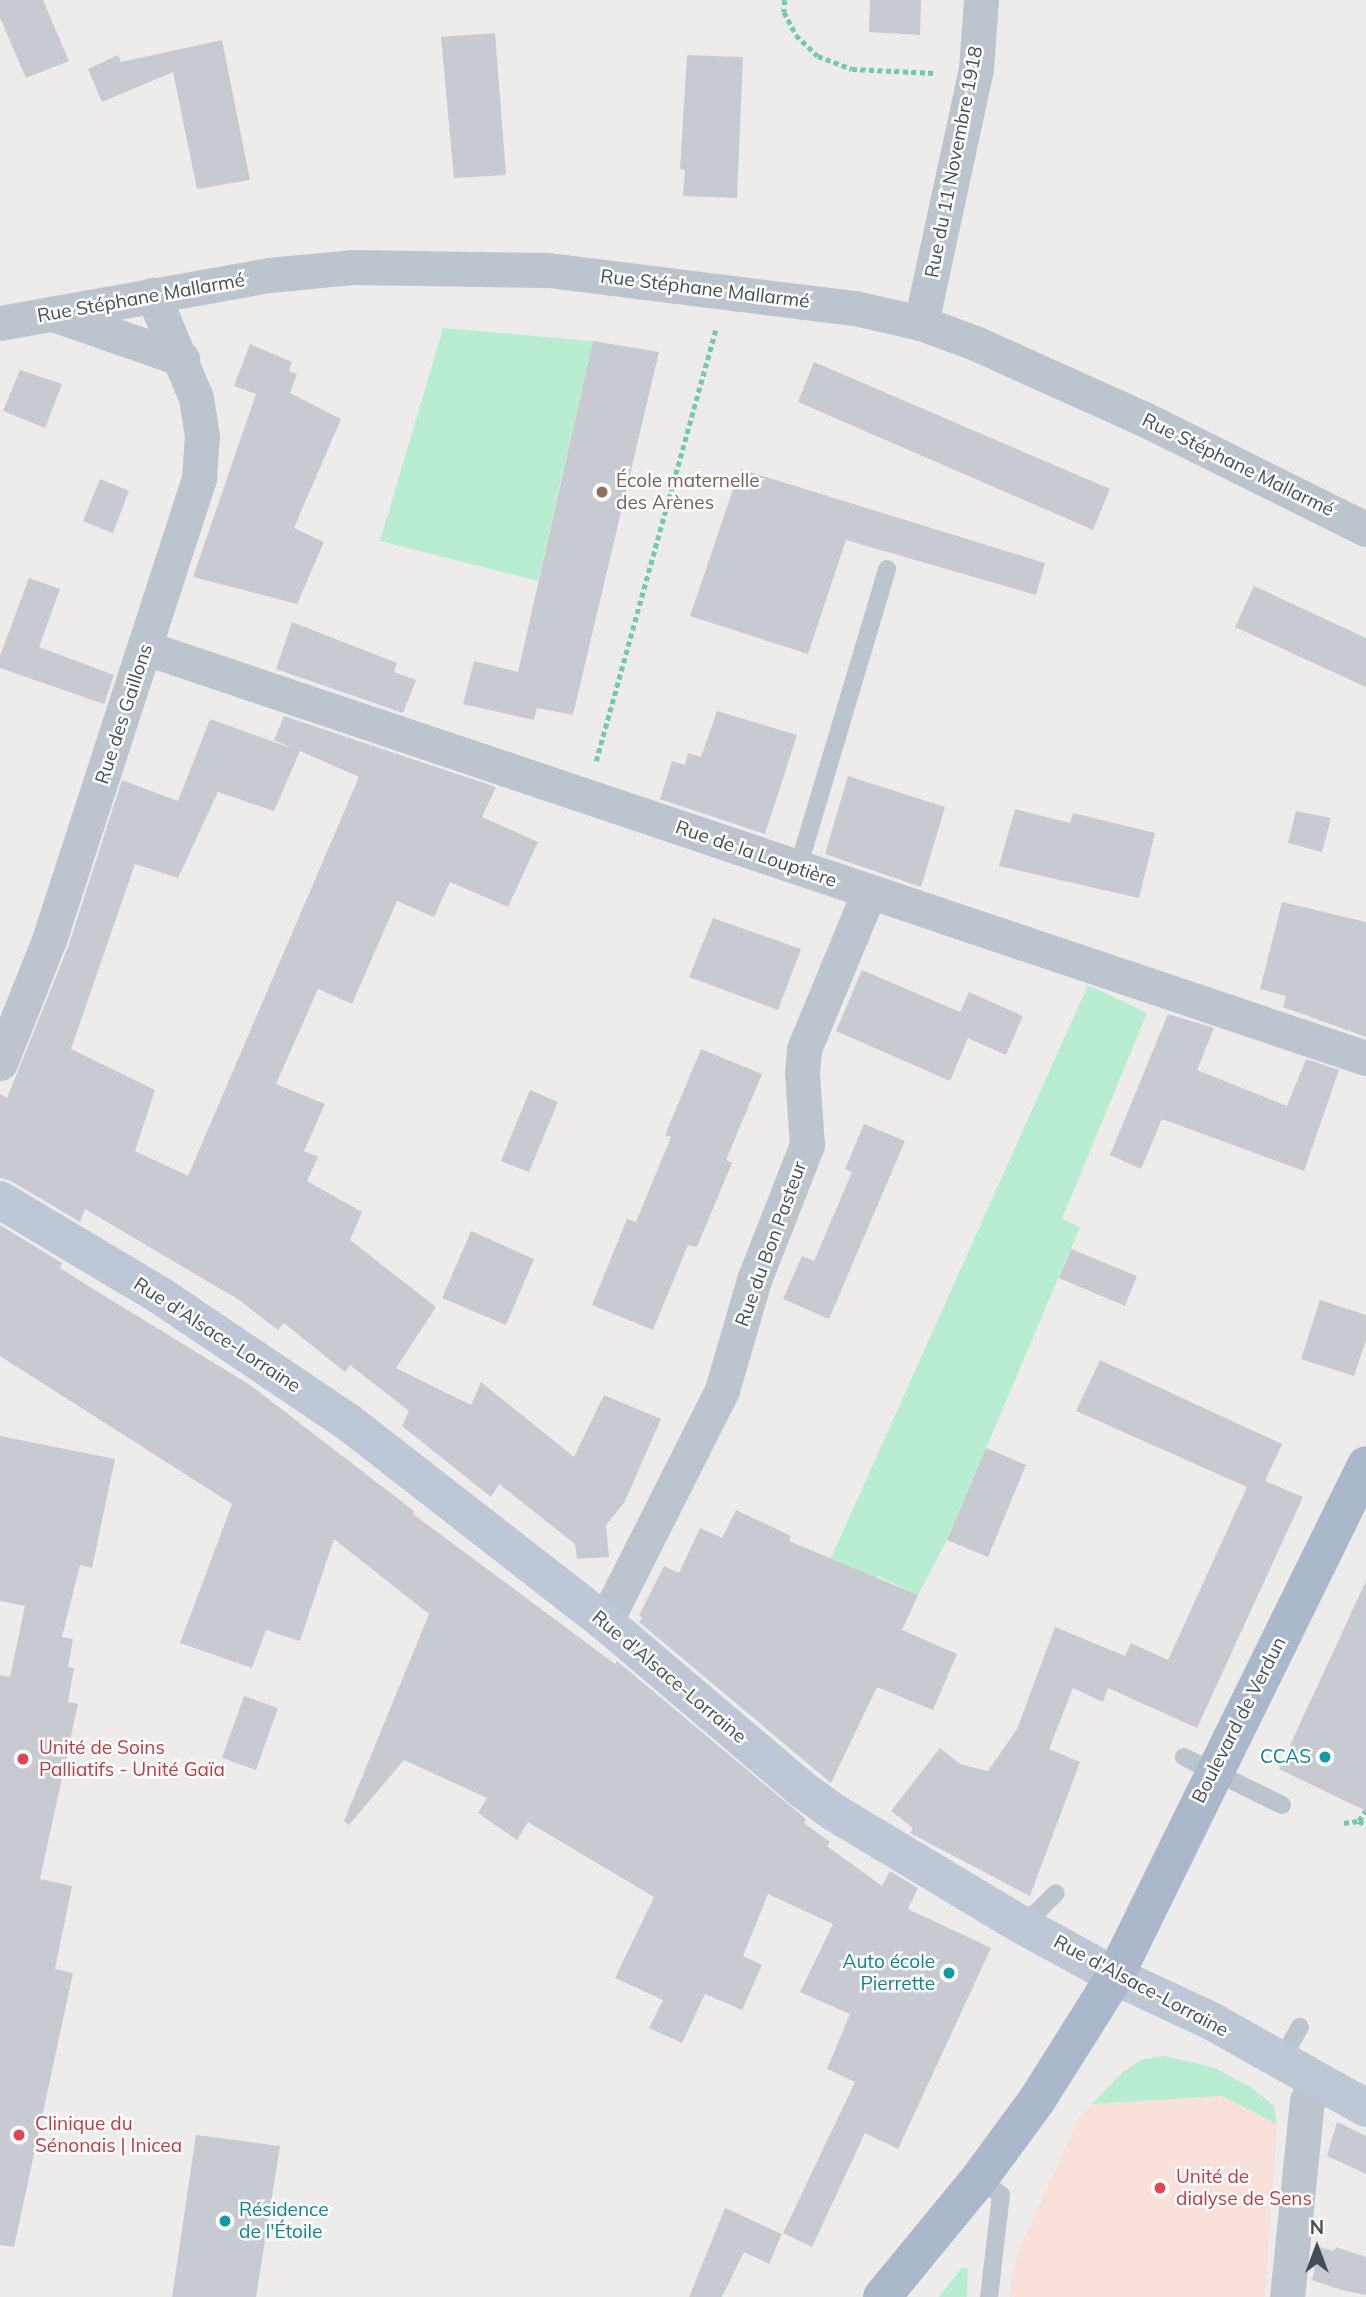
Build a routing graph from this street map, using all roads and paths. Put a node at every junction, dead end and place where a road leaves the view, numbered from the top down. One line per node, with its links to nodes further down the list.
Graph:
1 (785, 0): 3 (path)
2 (981, 0): 3 (street, Rue du 11 Novembre 1918)
3 (975, 75): 8 (street, Rue du 11 Novembre 1918)
4 (726, 290): 5 (street, Rue Stéphane Mallarmé); 8 (street, Rue Stéphane Mallarmé); 13 (path)
5 (153, 295): 6 (street, Rue Stéphane Mallarmé); 9 (street, Rue des Gaillons)
6 (52, 313): 7 (street, Rue Stéphane Mallarmé); 9 (street)
7 (0, 323)
8 (921, 323): 10 (street, Rue Stéphane Mallarmé)
9 (182, 359): 12 (street, Rue des Gaillons)
10 (1366, 530)
11 (887, 569): 14 (lane)
12 (146, 648): 13 (street, Rue de la Louptière); 16 (street, Rue des Gaillons)
13 (587, 796): 14 (street, Rue de la Louptière)
14 (798, 868): 15 (street, Rue de la Louptière)
15 (869, 892): 17 (street, Rue de la Louptière); 21 (street, Rue du Bon Pasteur)
16 (6, 1027): 18 (street, Rue des Gaillons)
17 (1366, 1058)
18 (0, 1063)
19 (0, 1200): 21 (street, Rue d'Alsace-Lorraine)
20 (1366, 1465): 22 (main road, Boulevard de Verdun)
21 (605, 1622): 29 (street, Rue d'Alsace-Lorraine)
22 (1198, 1764): 23 (lane); 30 (main road, Boulevard de Verdun)
23 (1282, 1805)
24 (1365, 1811): 25 (path)
25 (1359, 1821): 26 (path); 27 (path)
26 (1344, 1823)
27 (1366, 1825)
28 (1056, 1893): 29 (lane)
29 (1020, 1924): 30 (street, Rue d'Alsace-Lorraine)
30 (1115, 1976): 32 (street, Rue d'Alsace-Lorraine); 35 (main road, Boulevard de Verdun)
31 (1300, 2027): 32 (lane)
32 (1281, 2061): 33 (street, Rue d'Alsace-Lorraine)
33 (1316, 2082): 34 (street, Rue d'Alsace-Lorraine); 38 (street)
34 (1366, 2108)
35 (979, 2179): 36 (main road, Boulevard de Verdun); 37 (lane)
36 (883, 2297)
37 (989, 2297)
38 (1287, 2297)

